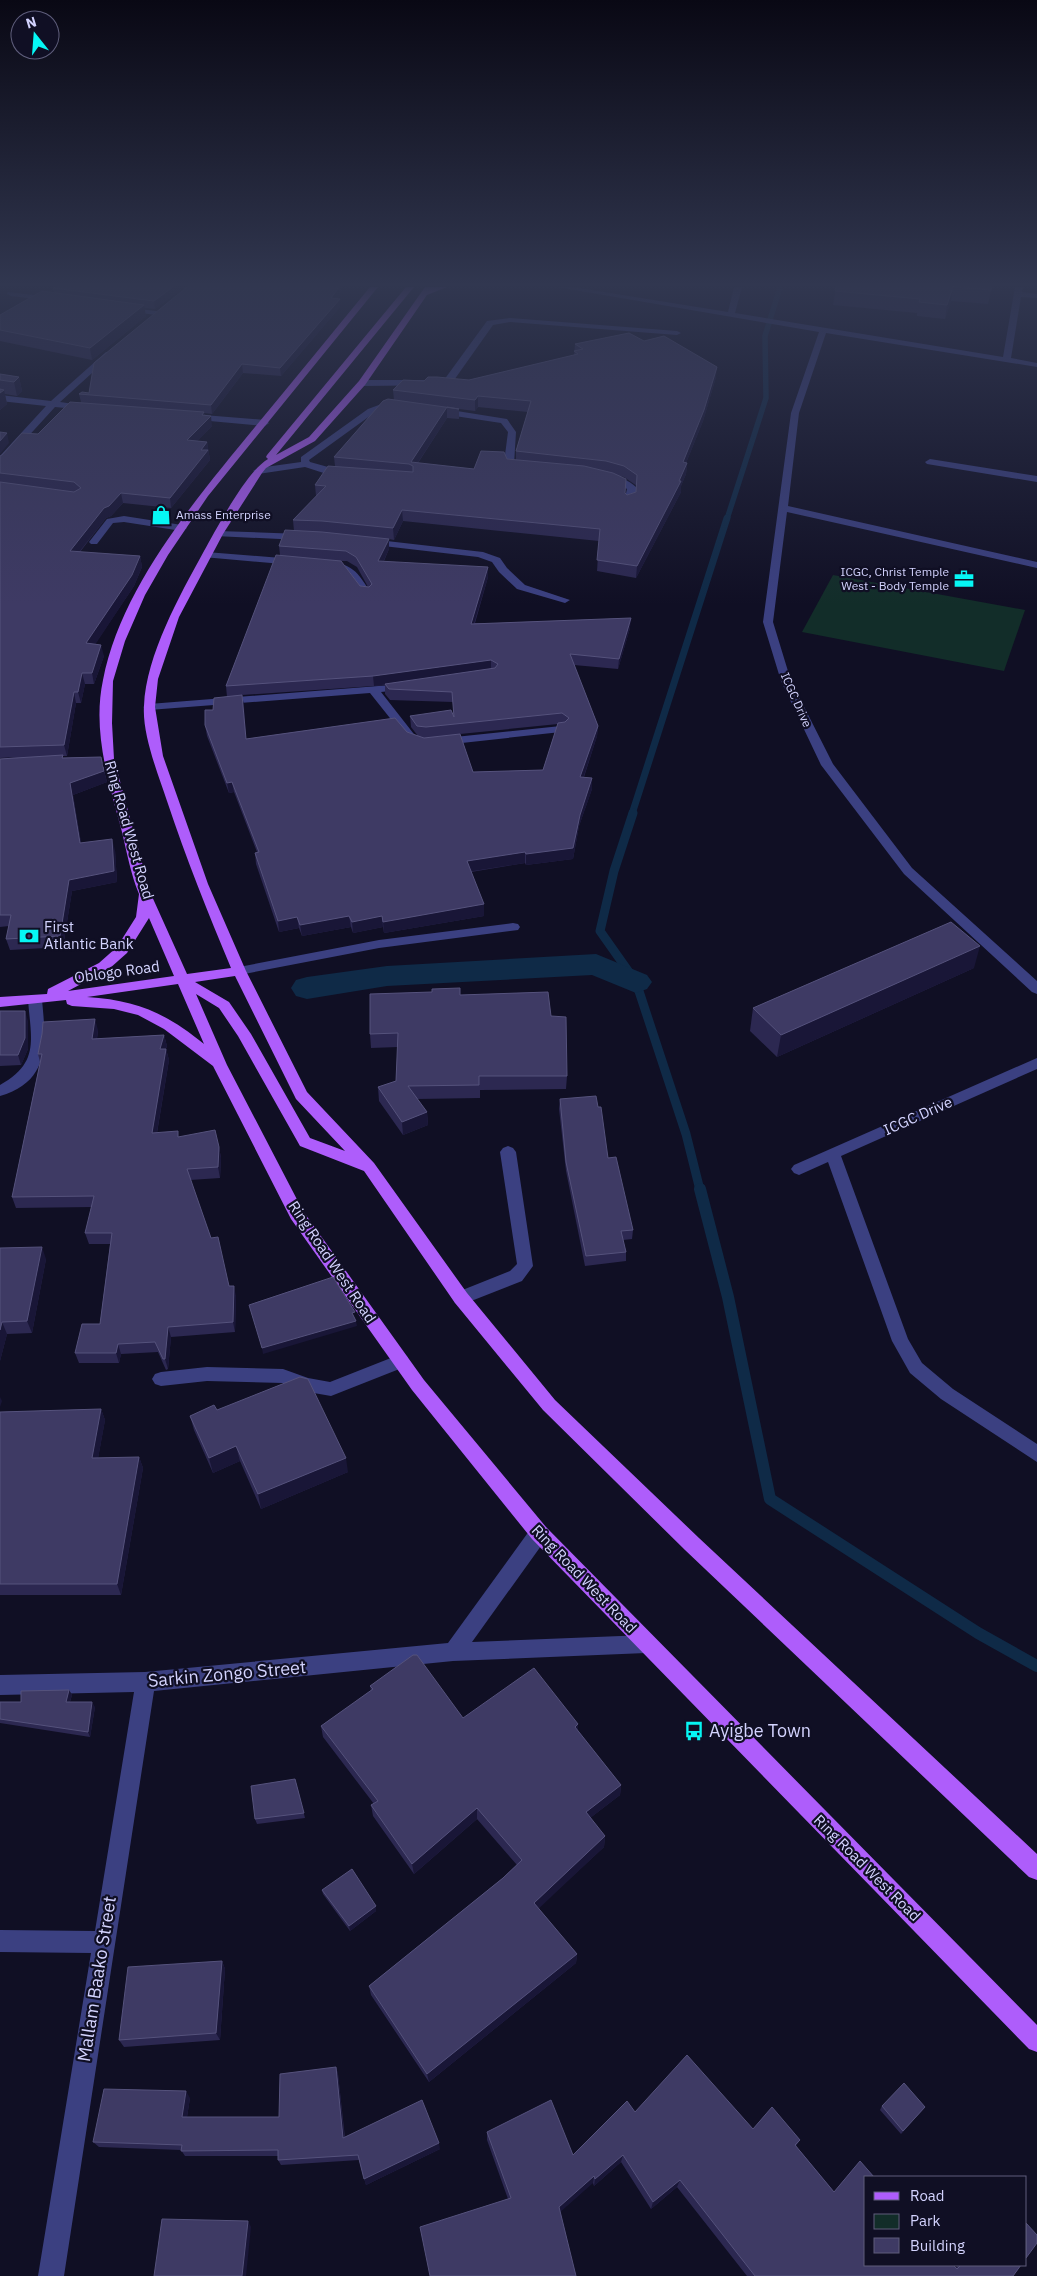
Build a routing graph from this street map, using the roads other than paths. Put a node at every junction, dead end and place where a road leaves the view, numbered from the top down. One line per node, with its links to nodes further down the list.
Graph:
1 (65, 393): 7 (street)
2 (295, 393): 13 (main road, Ring Road West Road)
3 (324, 393): 17 (main road)
4 (352, 393): 17 (main road)
5 (803, 393): 23 (street, ICGC Drive)
6 (0, 398): 7 (street)
7 (51, 405): 9 (street); 14 (street)
8 (406, 407): 16 (street)
9 (90, 408)
10 (424, 409): 18 (street)
11 (177, 416): 13 (street)
12 (276, 423): 13 (main road, Ring Road West Road)
13 (267, 430): 24 (main road, Ring Road West Road)
14 (0, 462)
15 (930, 462): 21 (street)
16 (306, 464): 17 (street); 19 (street)
17 (260, 469): 25 (main road)
18 (534, 471)
19 (352, 475)
20 (596, 475): 22 (street)
21 (1037, 480)
22 (629, 502)
23 (782, 508): 30 (street); 41 (street, ICGC Drive)
24 (182, 528): 28 (street); 37 (main road, Ring Road West Road)
25 (218, 534): 26 (street); 29 (main road)
26 (313, 537)
27 (359, 541): 32 (street)
28 (94, 542)
29 (206, 555): 31 (street); 35 (main road)
30 (1037, 565)
31 (366, 593)
32 (565, 600)
33 (419, 685): 34 (street)
34 (374, 691): 35 (street); 36 (street)
35 (149, 707): 39 (main road)
36 (561, 729)
37 (144, 892): 40 (main road, Ring Road West Road); 42 (main road)
38 (514, 927): 39 (street)
39 (239, 971): 40 (main road, Oblogo Road); 49 (main road)
40 (182, 980): 42 (main road, Oblogo Road); 45 (main road, Ring Road West Road); 49 (main road)
41 (1037, 989)
42 (35, 1000): 43 (main road, Oblogo Road); 45 (main road); 46 (street)
43 (0, 1002)
44 (1037, 1063): 48 (street, ICGC Drive)
45 (220, 1065): 52 (main road, Ring Road West Road)
46 (0, 1090)
47 (508, 1152): 51 (street)
48 (833, 1154): 50 (street, ICGC Drive); 54 (street)
49 (369, 1167): 51 (main road)
50 (799, 1169)
51 (461, 1298): 60 (main road)
52 (401, 1361): 53 (street); 55 (main road, Ring Road West Road)
53 (161, 1379)
54 (1037, 1454)
55 (539, 1533): 56 (main road, Ring Road West Road); 57 (street)
56 (646, 1644): 57 (street, Sarkin Zongo Street); 63 (main road, Ring Road West Road)
57 (453, 1652): 58 (street, Sarkin Zongo Street)
58 (145, 1682): 59 (street, Sarkin Zongo Street); 62 (street, Mallam Baako Street)
59 (0, 1685)
60 (1037, 1869)
61 (0, 1941): 62 (street)
62 (103, 1942): 64 (street, Mallam Baako Street)
63 (1037, 2041)
64 (50, 2276)

